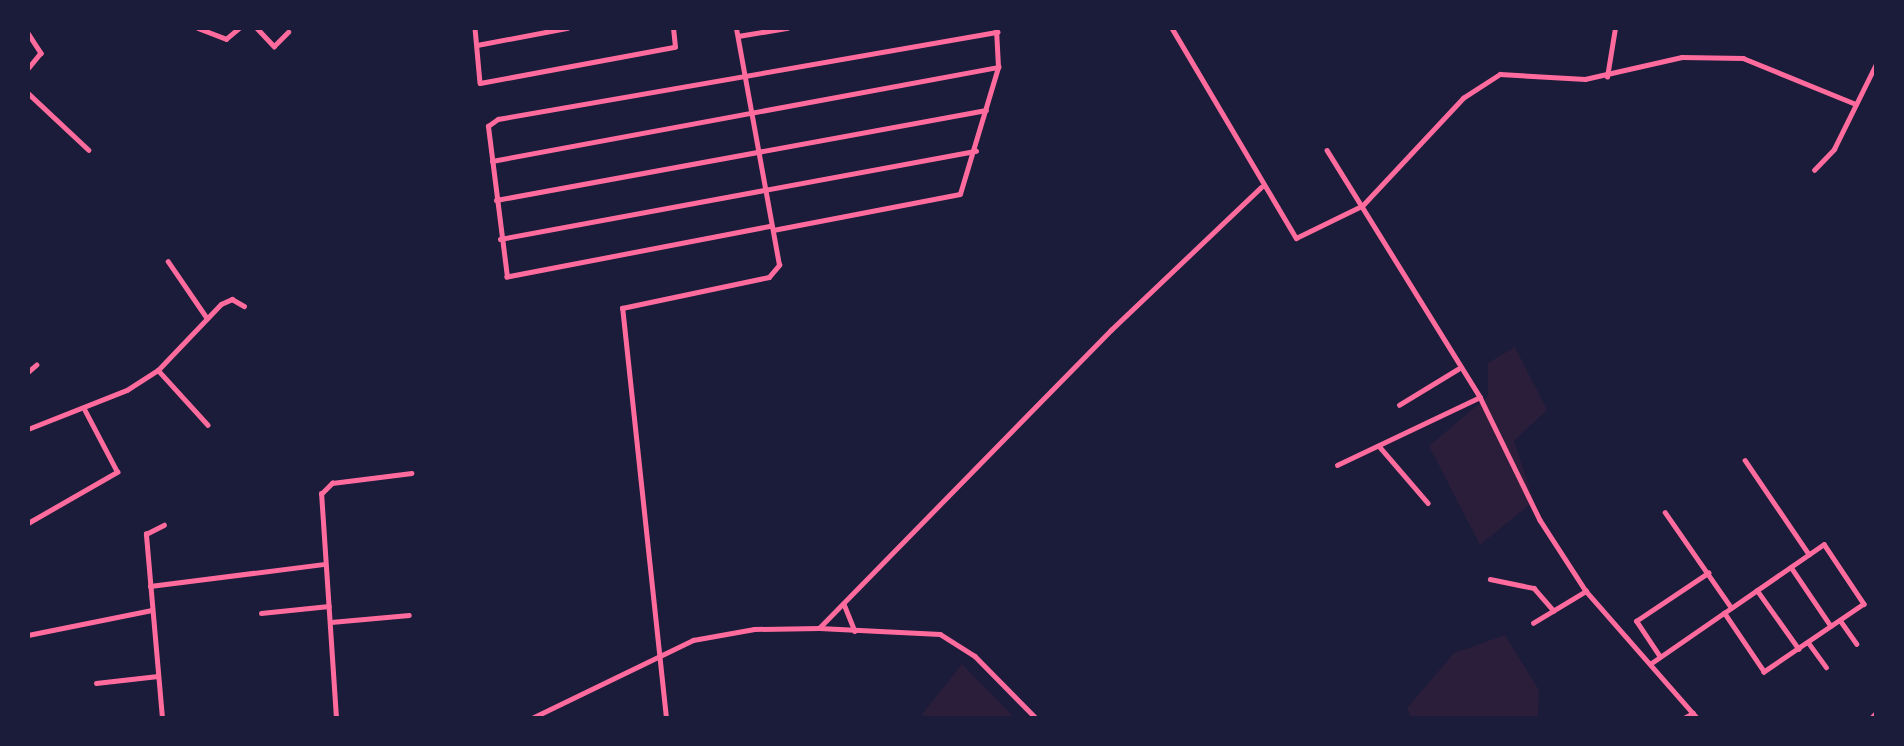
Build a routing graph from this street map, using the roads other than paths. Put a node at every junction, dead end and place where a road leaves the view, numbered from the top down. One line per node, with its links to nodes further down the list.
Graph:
1 (198, 28): 2 (street)
2 (239, 28)
3 (257, 28): 12 (street)
4 (475, 28): 15 (street)
5 (568, 28): 15 (street)
6 (673, 28): 15 (street)
7 (736, 28): 14 (street)
8 (787, 28): 14 (street)
9 (1172, 28): 31 (street)
10 (1615, 28): 20 (street)
11 (997, 30): 17 (street); 19 (street)
12 (288, 32)
13 (28, 33): 18 (street)
14 (738, 36): 19 (street)
15 (477, 45)
16 (1876, 64): 22 (street)
17 (998, 67): 23 (street); 24 (street)
18 (28, 69)
19 (745, 76): 24 (street); 29 (street)
20 (1607, 77): 22 (street); 34 (street)
21 (28, 93): 25 (street)
22 (1856, 104): 30 (street)
23 (986, 110): 27 (street); 28 (street)
24 (752, 113): 28 (street); 29 (street)
25 (89, 150)
26 (1327, 150): 34 (street)
27 (976, 151): 32 (street); 35 (street)
28 (759, 153): 32 (street); 33 (street)
29 (492, 162): 33 (street)
30 (1814, 170)
31 (1261, 187): 34 (street); 65 (street)
32 (766, 190): 35 (street); 36 (street)
33 (496, 200): 36 (street)
34 (1362, 206): 41 (street)
35 (772, 228): 36 (street); 83 (street)
36 (500, 239)
37 (169, 261): 39 (street)
38 (244, 306): 39 (street)
39 (207, 318): 42 (street)
40 (36, 365): 43 (street)
41 (1458, 369): 44 (street); 45 (street)
42 (158, 370): 46 (street); 47 (street)
43 (28, 372)
44 (1480, 397): 49 (street); 64 (street)
45 (1399, 405)
46 (85, 411): 48 (street); 55 (street)
47 (208, 425)
48 (28, 429)
49 (1380, 446): 51 (street); 53 (street)
50 (1745, 460): 57 (street)
51 (1337, 465)
52 (411, 473): 58 (street)
53 (1428, 503)
54 (1665, 512): 60 (street)
55 (28, 523)
56 (164, 525): 62 (street)
57 (1809, 554): 59 (street); 73 (street)
58 (325, 564): 62 (street); 66 (street)
59 (1791, 567): 63 (street); 76 (street)
60 (1708, 573): 67 (street); 84 (street)
61 (1490, 579): 69 (street)
62 (150, 586): 68 (street)
63 (1757, 590): 67 (street); 82 (street)
64 (1586, 591): 69 (street); 85 (street)
65 (844, 604): 77 (street); 78 (street)
66 (328, 606): 70 (street); 74 (street)
67 (1731, 607): 71 (street)
68 (152, 610): 79 (street); 87 (street)
69 (1554, 611): 75 (street)
70 (261, 613)
71 (1724, 613): 82 (street); 84 (street)
72 (408, 615): 74 (street)
73 (1840, 620): 76 (street); 81 (street)
74 (331, 622): 92 (street)
75 (1533, 623)
76 (1831, 626): 80 (street)
77 (819, 628): 78 (street); 83 (street)
78 (855, 631): 95 (street)
79 (28, 635)
80 (1808, 642): 82 (street); 86 (street)
81 (1857, 644)
82 (1799, 649)
83 (662, 650): 93 (street); 94 (street)
84 (1660, 657): 85 (street)
85 (1650, 664): 89 (street)
86 (1826, 667)
87 (158, 676): 88 (street); 91 (street)
88 (96, 683)
89 (1693, 713): 96 (street); 97 (street)
90 (1876, 713): 98 (street)
91 (162, 718)
92 (337, 718)
93 (532, 718)
94 (666, 718)
95 (1036, 718)
96 (1685, 718)
97 (1697, 718)
98 (1871, 718)

